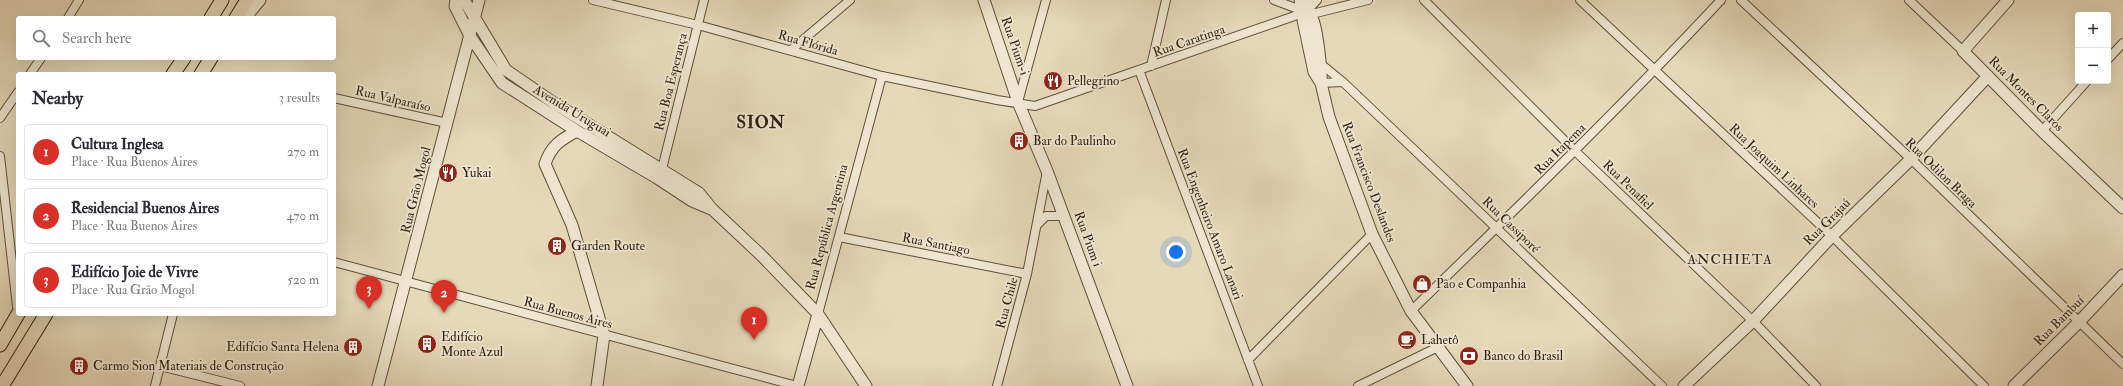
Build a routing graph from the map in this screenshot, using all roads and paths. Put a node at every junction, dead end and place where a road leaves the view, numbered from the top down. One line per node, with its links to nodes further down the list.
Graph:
1 (79, 0): 27 (street)
2 (222, 0): 28 (main road)
3 (247, 0): 29 (main road)
4 (260, 0): 30 (street)
5 (456, 0): 33 (street, Avenida Uruguai)
6 (465, 0): 31 (street, Avenida Uruguai)
7 (479, 0): 31 (street, Rua Grão Mogol)
8 (593, 0): 25 (street, Rua Flórida)
9 (704, 0): 32 (street, Rua Boa Esperança)
10 (850, 0): 35 (street)
11 (984, 0): 52 (street, Rua Pium-i)
12 (1046, 0): 52 (street)
13 (1166, 0): 42 (street)
14 (1274, 0): 26 (street)
15 (1300, 0): 26 (street, Rua Francisco Deslandes)
16 (1308, 0): 26 (street, Rua Francisco Deslandes)
17 (1317, 0): 26 (street)
18 (1368, 0): 26 (street, Rua Caratinga)
19 (1424, 0): 64 (street, Rua Penafiel)
20 (1580, 0): 44 (street, Rua Joaquim Linhares)
21 (1721, 0): 44 (street, Rua Itapema)
22 (1742, 0): 66 (street, Rua Odilon Braga)
23 (1909, 0): 36 (street, Rua Montes Claros)
24 (2008, 0): 36 (street)
25 (612, 3): 32 (street, Rua Flórida)
26 (1306, 12): 41 (street, Rua Francisco Deslandes); 42 (street, Rua Caratinga); 51 (street, Rua Francisco Deslandes)
27 (69, 16)
28 (212, 16)
29 (237, 16)
30 (247, 16)
31 (476, 18): 33 (street, Rua Grão Mogol); 57 (street, Avenida Uruguai)
32 (698, 25): 35 (street, Rua Flórida); 67 (street, Rua Boa Esperança)
33 (470, 36): 59 (street, Avenida Uruguai); 60 (street, Rua Grão Mogol)
34 (2123, 42): 37 (street)
35 (791, 50): 48 (street, Rua Flórida)
36 (1963, 51): 49 (street, Rua Montes Claros)
37 (2111, 56)
38 (40, 60): 45 (street)
39 (183, 60): 46 (main road)
40 (210, 60): 47 (main road)
41 (1321, 64): 50 (street, Rua Cassiporé); 51 (street, Rua Francisco Deslandes)
42 (1151, 66): 43 (street, Rua Caratinga)
43 (1139, 70): 56 (street, Rua Caratinga); 92 (street, Rua Engenheiro Amaro Lanari)
44 (1655, 71): 64 (street, Rua Itapema); 75 (street, Rua Joaquim Linhares)
45 (31, 72)
46 (174, 72)
47 (202, 72)
48 (882, 76): 56 (street, Rua Flórida); 76 (street, Rua República Argentina)
49 (1988, 76): 62 (street, Rua Montes Claros); 66 (street, Rua Grajaú)
50 (1343, 82): 51 (street); 73 (street, Rua Cassiporé)
51 (1321, 83): 74 (street, Rua Francisco Deslandes)
52 (1019, 84): 56 (street, Rua Pium-i)
53 (2084, 84): 62 (street)
54 (16, 95): 58 (street)
55 (336, 98): 60 (street, Rua Valparaíso)
56 (1018, 102): 68 (street, Rua Pium i)
57 (554, 104): 59 (street); 67 (street, Avenida Uruguai)
58 (0, 118)
59 (559, 120): 61 (street, Avenida Uruguai); 63 (street)
60 (447, 123): 80 (street, Rua Grão Mogol)
61 (577, 131): 63 (street); 70 (street, Avenida Uruguai)
62 (2042, 131): 69 (street, Rua Montes Claros)
63 (559, 140): 89 (street)
64 (1575, 151): 73 (street, Rua Itapema); 87 (street, Rua Penafiel)
65 (0, 156): 81 (street)
66 (1911, 159): 75 (street, Rua Grajaú); 88 (street, Rua Odilon Braga)
67 (662, 169): 70 (street, Avenida Uruguai)
68 (1047, 171): 71 (street, Rua Pium i); 72 (street, Rua Chile)
69 (2123, 208)
70 (712, 209): 83 (street, Avenida Uruguai)
71 (1064, 216): 72 (street); 104 (street, Rua Pium i)
72 (1037, 225): 78 (street, Rua Chile)
73 (1497, 228): 82 (street, Rua Itapema); 108 (street, Rua Cassiporé)
74 (1372, 234): 82 (street, Rua Francisco Deslandes); 92 (street)
75 (1832, 236): 87 (street, Rua Grajaú); 111 (street, Rua Joaquim Linhares)
76 (839, 237): 78 (street, Rua Santiago); 83 (street, Rua República Argentina)
77 (336, 263): 80 (street, Rua Buenos Aires)
78 (1027, 274): 103 (street, Rua Chile)
79 (2123, 275): 88 (street, Rua Bambuí)
80 (406, 281): 89 (street, Rua Buenos Aires); 99 (street, Rua Grão Mogol)
81 (16, 296)
82 (1411, 311): 91 (street, Rua Francisco Deslandes)
83 (818, 314): 101 (street, Rua República Argentina); 102 (street, Avenida Uruguai)
84 (17, 316): 90 (main road)
85 (45, 316): 96 (main road)
86 (172, 316): 94 (street)
87 (1753, 321): 109 (street, Rua Grajaú); 110 (street, Rua Penafiel)
88 (2079, 322): 93 (street, Rua Odilon Braga); 112 (street, Rua Bambuí)
89 (604, 335): 100 (street); 101 (street, Rua Buenos Aires)
90 (0, 345)
91 (1438, 347): 95 (street); 107 (street, Rua Francisco Deslandes)
92 (1248, 360): 105 (street, Rua Engenheiro Amaro Lanari)
93 (2123, 364)
94 (160, 366): 97 (street); 98 (street)
95 (1372, 384): 106 (street)
96 (2, 386)
97 (155, 386)
98 (240, 386)
99 (378, 386)
100 (597, 386)
101 (797, 386)
102 (866, 386)
103 (998, 386)
104 (1127, 386)
105 (1258, 386)
106 (1358, 386)
107 (1467, 386)
108 (1662, 386)
109 (1684, 386)
110 (1816, 386)
111 (1984, 386)
112 (2014, 386)

